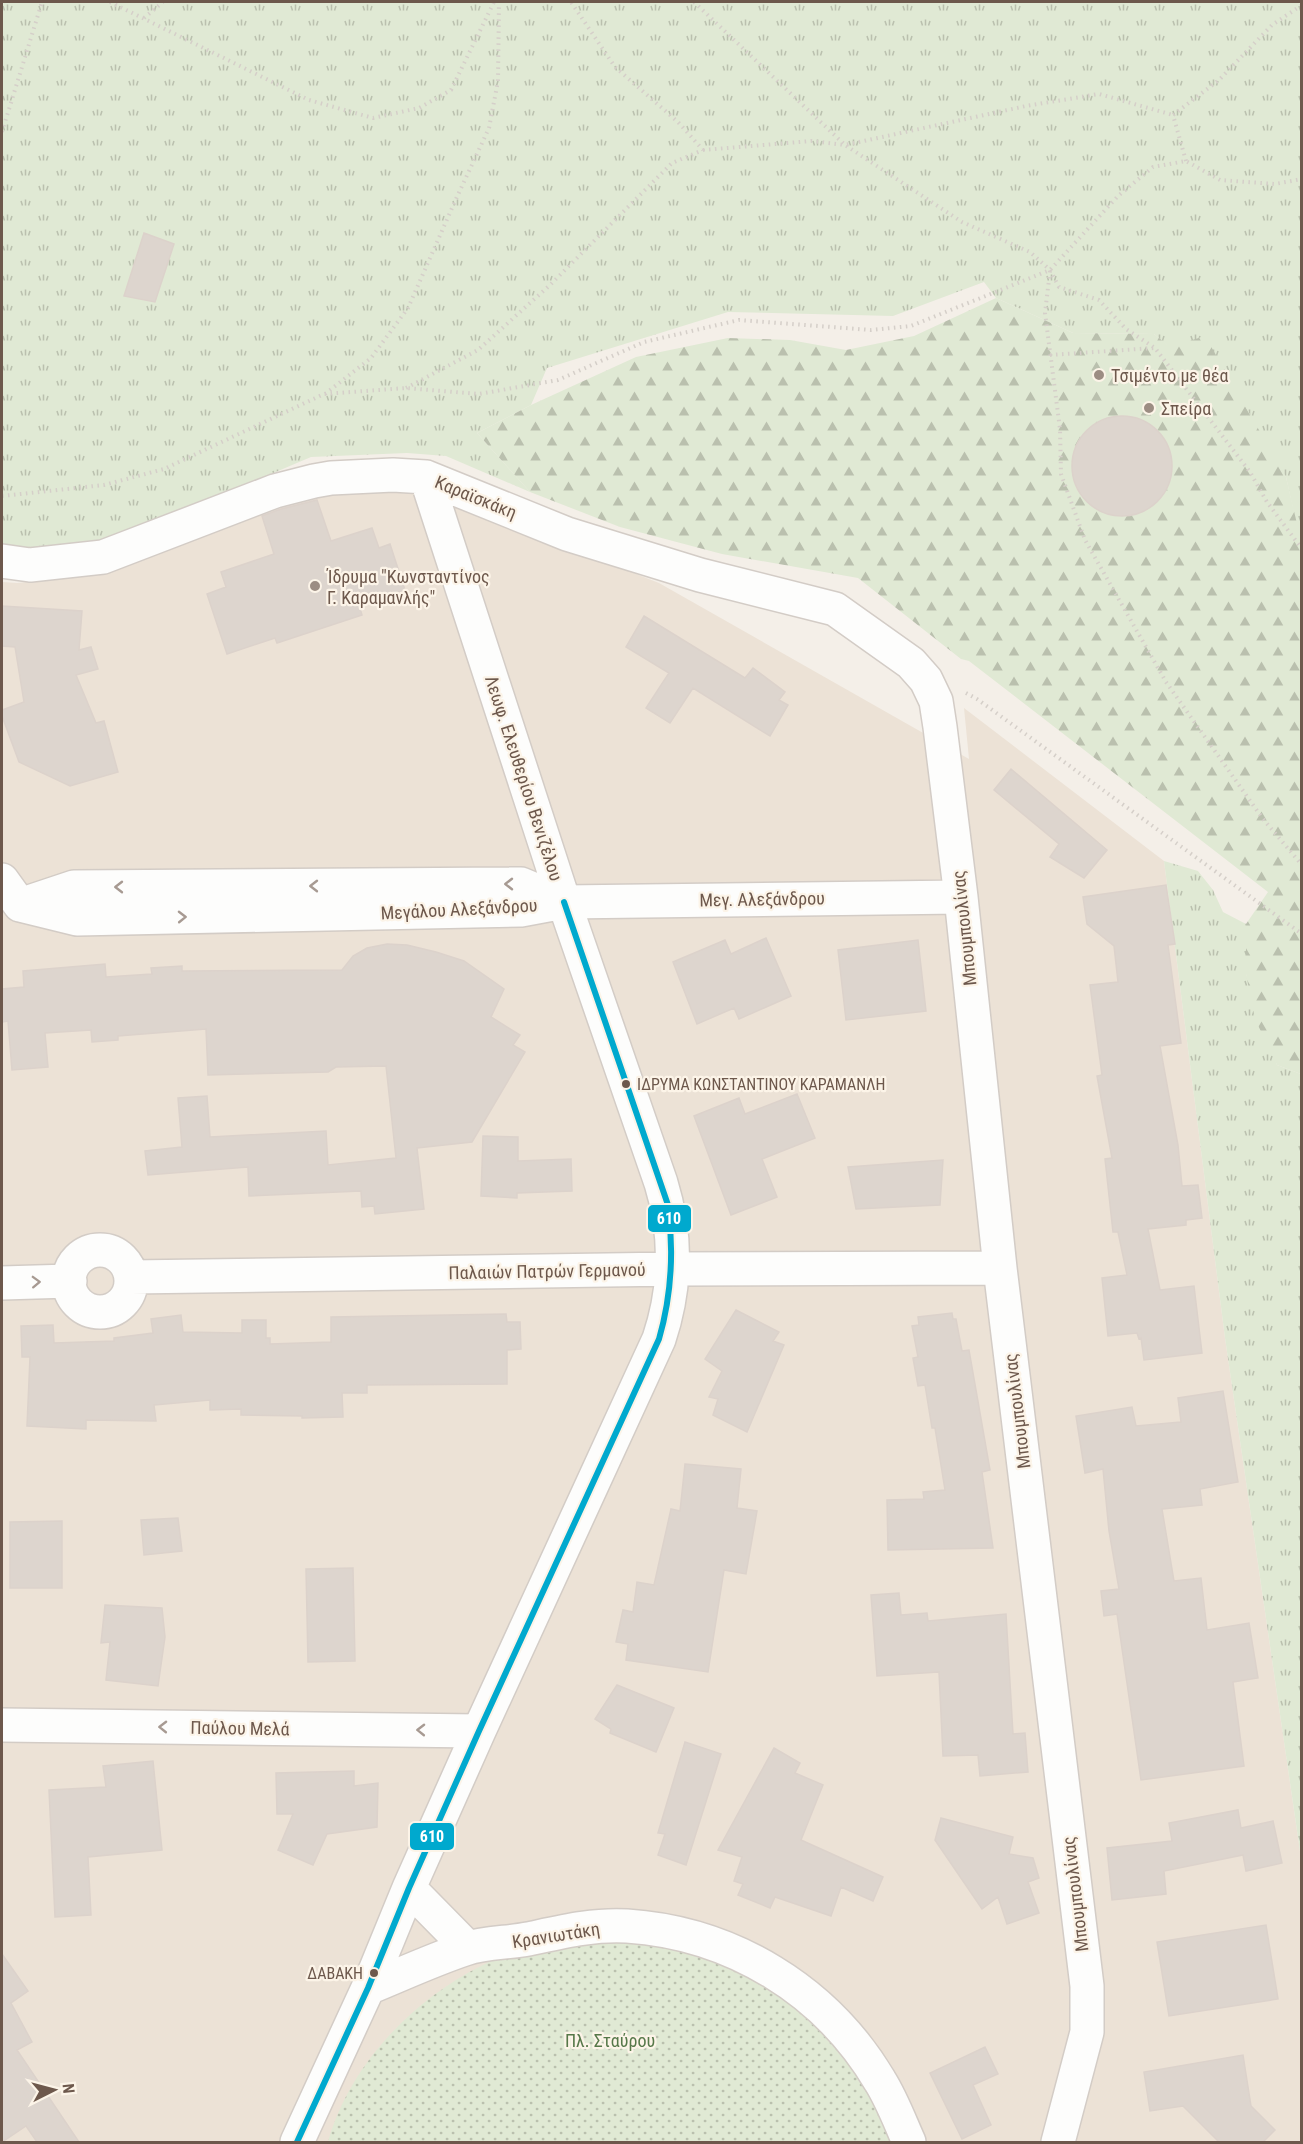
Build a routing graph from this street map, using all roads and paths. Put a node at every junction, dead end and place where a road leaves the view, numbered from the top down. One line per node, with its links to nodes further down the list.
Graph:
1 (42, 2): 11 (path)
2 (110, 2): 9 (path)
3 (163, 2): 9 (path)
4 (494, 2): 9 (path)
5 (499, 2): 20 (path)
6 (571, 2): 13 (path)
7 (694, 2): 12 (path)
8 (1302, 5): 10 (path)
9 (144, 18)
10 (1173, 115): 12 (path); 14 (path)
11 (2, 132)
12 (845, 145): 13 (path); 16 (path)
13 (703, 150): 19 (path)
14 (1186, 161): 15 (path); 16 (path)
15 (1302, 179)
16 (1050, 270): 17 (path); 18 (path); 19 (path)
17 (1155, 348): 18 (path); 23 (path)
18 (1050, 355): 26 (path)
19 (406, 388): 20 (path)
20 (324, 394): 22 (path)
21 (426, 477): 24 (street, Καραϊσκάκη); 25 (street, Καραϊσκάκη); 29 (street, Λεωφ. Ελευθερίου Βενιζέλου)
22 (2, 496)
23 (1302, 549)
24 (2, 561)
25 (926, 680): 27 (street, Μπουμπουλίνας); 30 (path)
26 (1302, 865)
27 (961, 897): 29 (street, Μεγ. Αλεξάνδρου); 31 (street, Μπουμπουλίνας)
28 (8, 899): 29 (street, Μεγάλου Αλεξάνδρου)
29 (564, 902): 32 (street, Λεωφ. Ελευθερίου Βενιζέλου)
30 (1302, 934)
31 (1000, 1268): 32 (street, Παλαιών Πατρών Γερμανού); 43 (street, Μπουμπουλίνας)
32 (673, 1269): 33 (street, Παλαιών Πατρών Γερμανού); 37 (street, Λεωφ. Ελευθερίου Βενιζέλου)
33 (131, 1277): 34 (street); 34 (street)
34 (69, 1281): 35 (street, one-way to 34)
35 (2, 1283)
36 (2, 1725): 37 (street, Παύλου Μελά, one-way to 36)
37 (479, 1731): 38 (street, Λεωφ. Ελευθερίου Βενιζέλου)
38 (409, 1888): 39 (street); 40 (street, Λεωφ. Ελευθερίου Βενιζέλου)
39 (468, 1948): 40 (street, Κρανιωτάκη); 42 (street, Κρανιωτάκη)
40 (368, 1988): 41 (street, Λεωφ. Ελευθερίου Βενιζέλου)
41 (297, 2142)
42 (909, 2142)
43 (1058, 2142)

